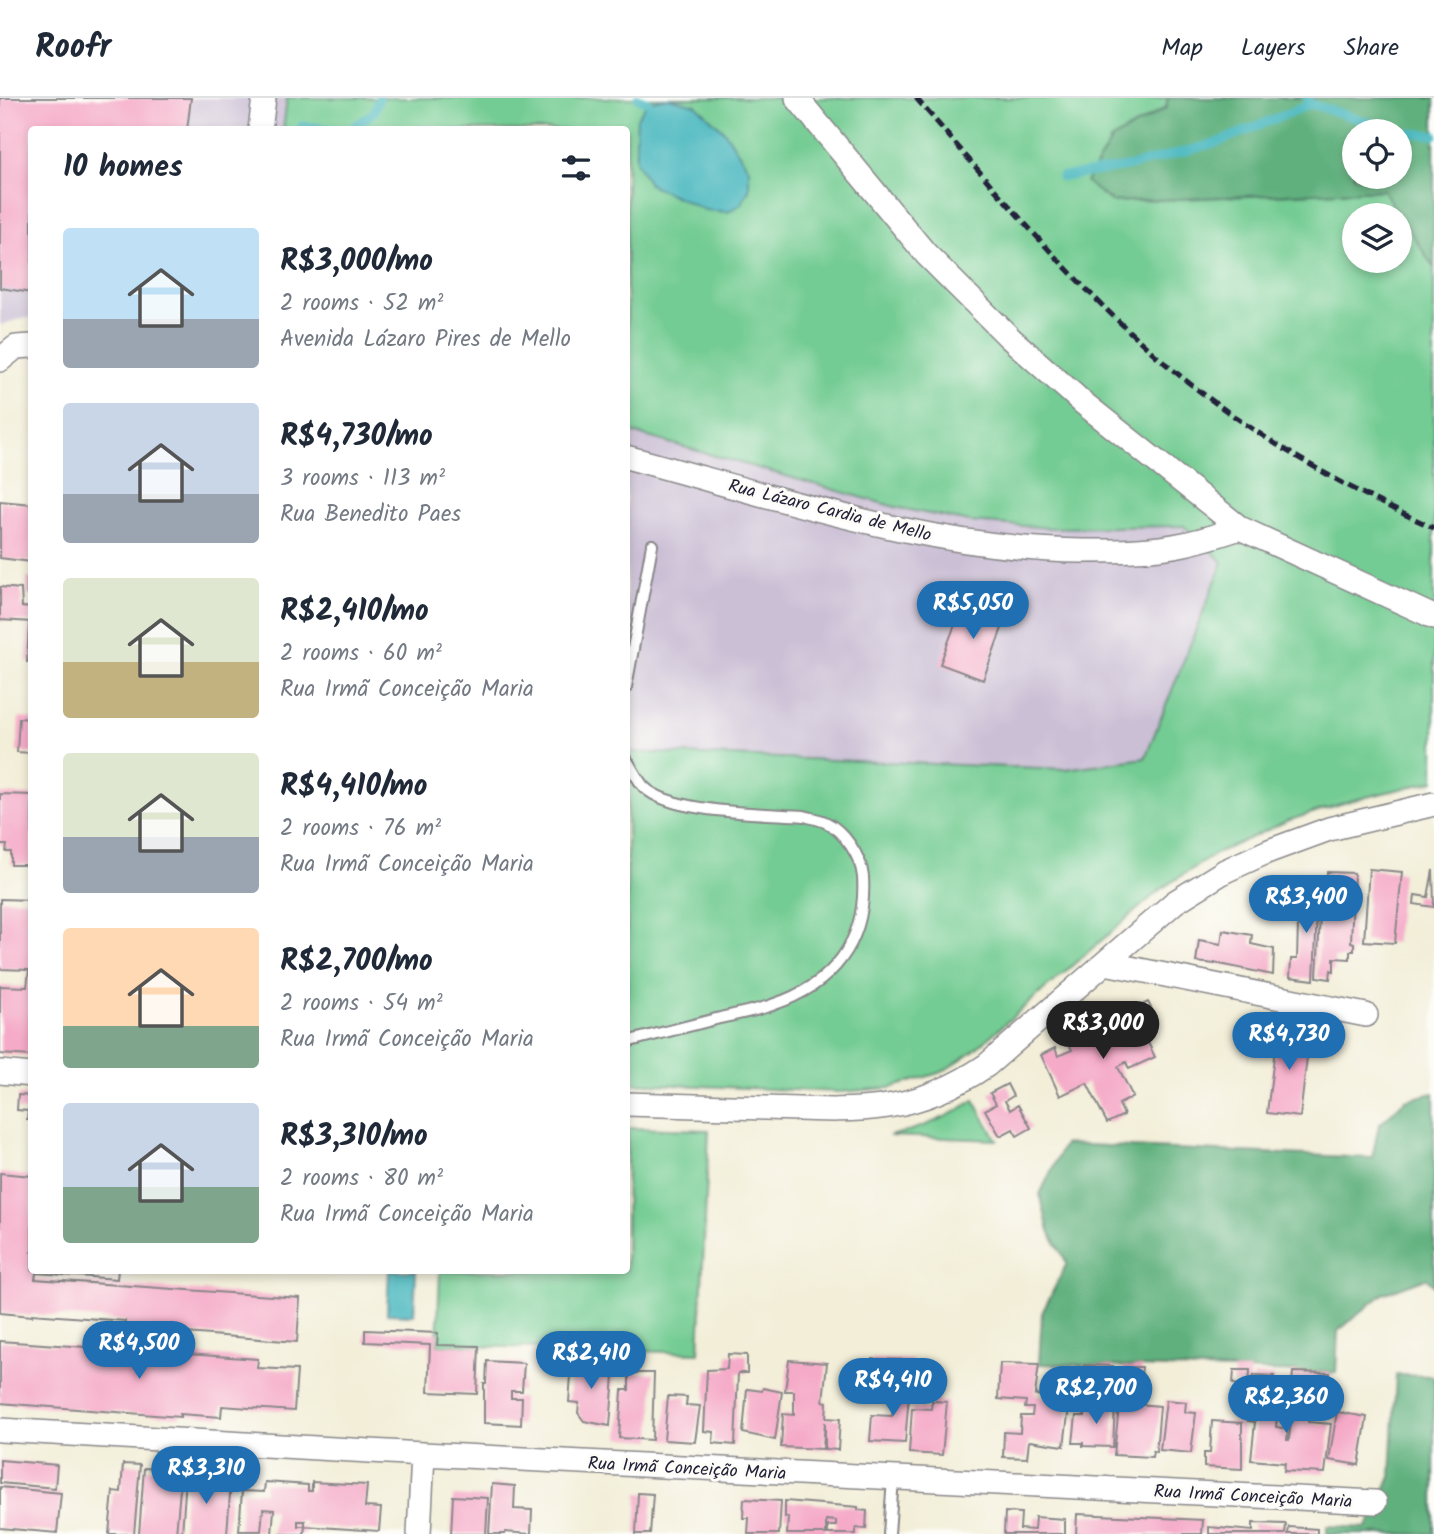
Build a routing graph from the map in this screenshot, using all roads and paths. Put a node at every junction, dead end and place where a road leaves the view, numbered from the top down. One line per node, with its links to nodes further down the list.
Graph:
1 (264, 98): 3 (street)
2 (797, 98): 7 (street)
3 (260, 126)
4 (28, 346): 5 (street)
5 (0, 360)
6 (630, 458): 7 (street, Rua Lázaro Cardia de Mello)
7 (1240, 528): 9 (street)
8 (652, 545): 10 (lane)
9 (1434, 617)
10 (630, 665)
11 (630, 765): 15 (lane)
12 (1434, 804): 13 (street)
13 (1105, 963): 14 (street); 18 (street)
14 (1366, 1015)
15 (630, 1041)
16 (0, 1072): 17 (street)
17 (28, 1074)
18 (630, 1104)
19 (0, 1430): 20 (street, Rua Irmã Conceição Maria)
20 (424, 1454): 21 (street, Rua Irmã Conceição Maria); 23 (street)
21 (892, 1478): 22 (street, Rua Irmã Conceição Maria); 24 (lane)
22 (1375, 1502)
23 (419, 1534)
24 (889, 1534)

